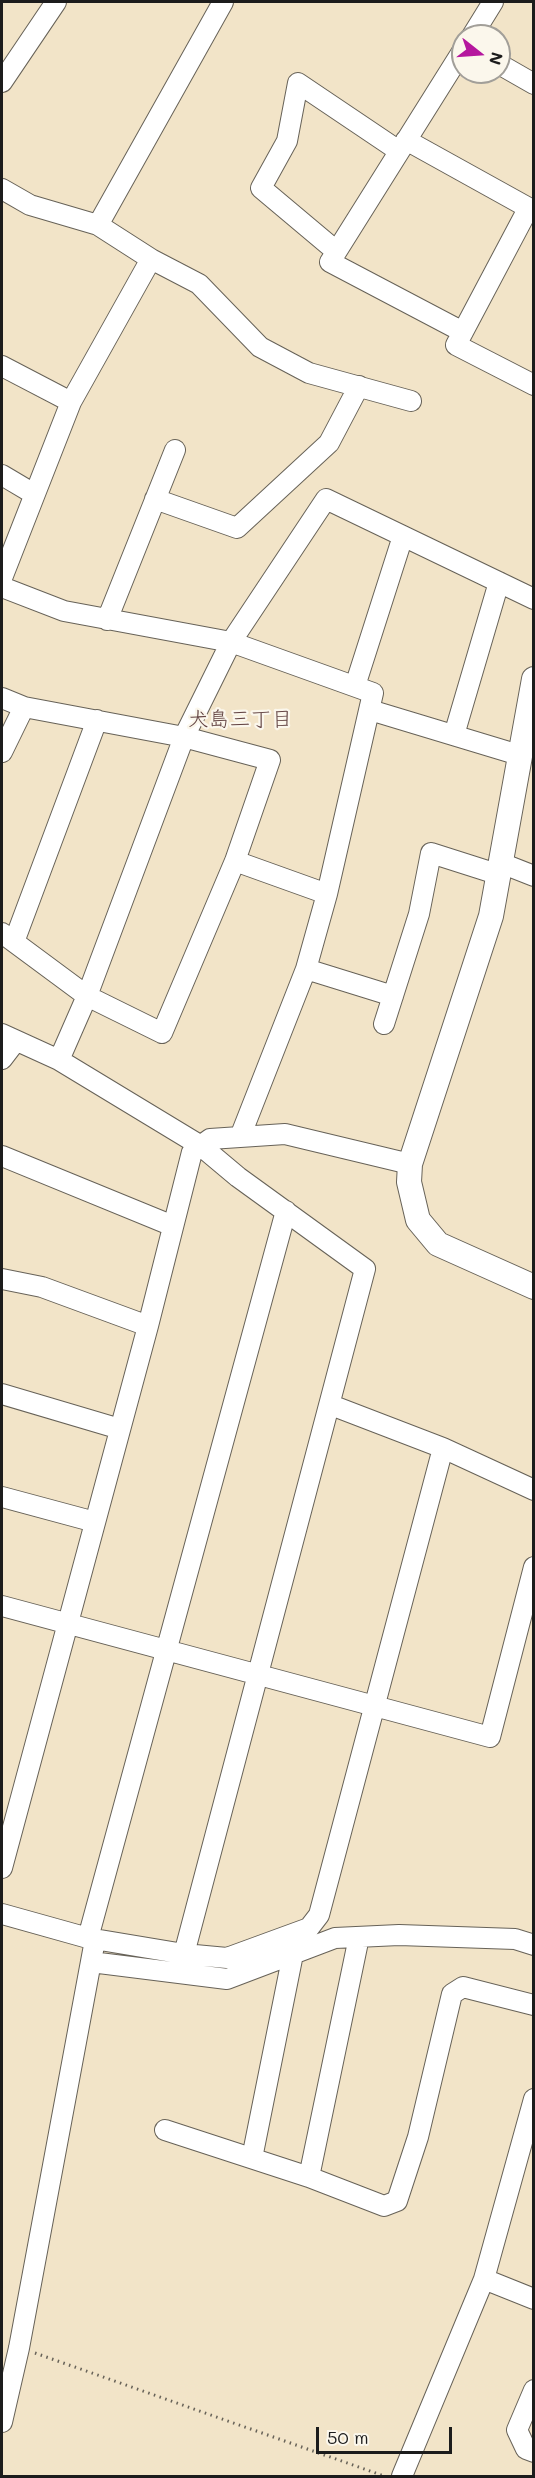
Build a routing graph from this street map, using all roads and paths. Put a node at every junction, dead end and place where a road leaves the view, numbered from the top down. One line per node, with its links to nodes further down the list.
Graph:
1 (56, 2): 7 (street)
2 (224, 2): 12 (street)
3 (494, 2): 4 (street)
4 (480, 24)
5 (451, 69): 9 (street)
6 (511, 71): 8 (street)
7 (2, 82)
8 (534, 84)
9 (403, 146): 11 (street); 13 (street); 13 (street)
10 (2, 189): 12 (street)
11 (531, 210): 15 (street)
12 (98, 225): 14 (street)
13 (336, 251): 15 (street)
14 (151, 259): 18 (street); 20 (street)
15 (463, 332): 17 (street)
16 (3, 368): 20 (street)
17 (534, 385)
18 (359, 386): 19 (street); 24 (street)
19 (411, 401)
20 (71, 402): 23 (street)
21 (175, 450): 24 (street)
22 (2, 475): 23 (street)
23 (34, 495): 26 (street)
24 (155, 499): 30 (street)
25 (403, 536): 27 (street); 31 (street); 33 (street)
26 (2, 578)
27 (499, 582): 29 (street); 38 (street)
28 (2, 587): 30 (street)
29 (534, 599)
30 (107, 620): 31 (street)
31 (231, 642): 33 (street); 39 (street)
32 (534, 679): 41 (street)
33 (355, 686): 36 (street)
34 (2, 698): 35 (street)
35 (24, 707): 37 (street); 40 (street)
36 (370, 710): 38 (street); 45 (street)
37 (97, 720): 39 (street); 46 (street)
38 (454, 735): 41 (street)
39 (184, 737): 42 (street); 48 (street)
40 (2, 752)
41 (519, 755): 43 (street)
42 (234, 861): 45 (street); 48 (street)
43 (500, 869): 44 (street); 49 (street); 57 (street)
44 (534, 876)
45 (327, 894): 47 (street)
46 (8, 937): 48 (street)
47 (306, 969): 49 (street); 54 (street)
48 (87, 996): 53 (street)
49 (393, 996): 50 (street)
50 (384, 1024)
51 (8, 1038): 52 (street); 53 (street)
52 (2, 1059)
53 (59, 1060): 55 (street)
54 (240, 1137): 55 (street); 57 (street)
55 (201, 1146): 58 (street); 59 (street)
56 (2, 1156): 59 (street)
57 (410, 1164): 61 (street)
58 (286, 1211): 64 (street); 73 (street)
59 (173, 1226): 62 (street)
60 (2, 1279): 62 (street)
61 (534, 1287)
62 (148, 1326): 65 (street)
63 (2, 1394): 65 (street)
64 (331, 1405): 66 (street); 74 (street)
65 (120, 1429): 69 (street)
66 (443, 1448): 67 (street); 75 (street)
67 (534, 1490)
68 (2, 1497): 69 (street)
69 (95, 1522): 72 (street)
70 (534, 1567): 75 (street)
71 (2, 1606): 72 (street)
72 (68, 1623): 73 (street); 76 (street)
73 (165, 1651): 74 (street); 79 (street)
74 (259, 1675): 75 (street); 81 (street)
75 (376, 1706): 81 (street)
76 (2, 1868)
77 (2, 1914): 79 (street)
78 (359, 1937): 80 (street); 82 (street); 88 (street)
79 (92, 1939): 81 (street); 83 (street)
80 (534, 1945)
81 (184, 1954)
82 (293, 1954): 83 (street); 87 (street)
83 (91, 1962): 91 (street)
84 (534, 2006): 88 (street)
85 (534, 2099): 89 (street)
86 (165, 2130): 87 (street)
87 (252, 2158): 88 (street)
88 (309, 2177)
89 (484, 2279): 90 (street); 96 (street)
90 (534, 2299)
91 (19, 2348): 93 (street); 95 (path)
92 (534, 2390): 94 (street)
93 (2, 2422)
94 (534, 2452)
95 (384, 2476)
96 (402, 2476)

